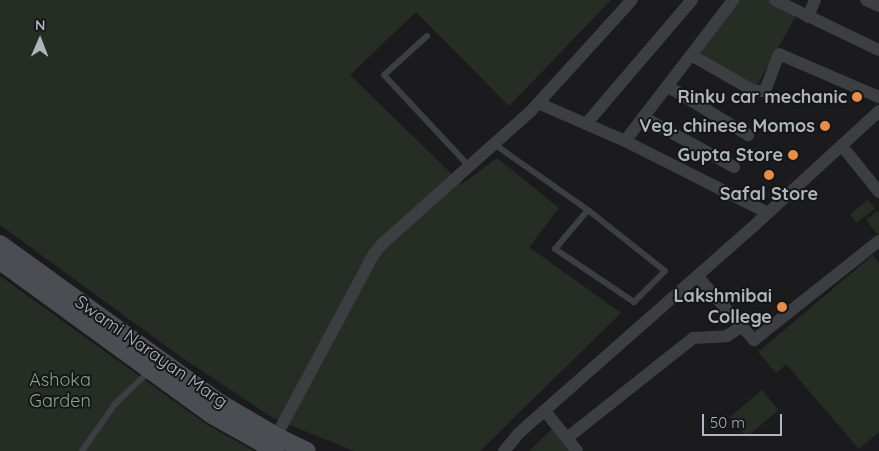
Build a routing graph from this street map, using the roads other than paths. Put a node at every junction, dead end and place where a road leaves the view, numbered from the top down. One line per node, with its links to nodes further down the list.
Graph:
1 (632, 0): 14 (street)
2 (692, 0): 17 (street)
3 (732, 0): 11 (street)
4 (775, 0): 8 (street)
5 (815, 0): 8 (street)
6 (866, 0): 7 (street)
7 (879, 6)
8 (808, 17): 10 (street)
9 (426, 36): 22 (lane)
10 (879, 50)
11 (691, 55): 12 (street); 13 (street)
12 (667, 86): 16 (street); 18 (street)
13 (879, 96)
14 (538, 102): 17 (street); 20 (street)
15 (879, 111): 21 (street)
16 (643, 117): 19 (street); 23 (street)
17 (586, 124): 19 (street)
18 (748, 135)
19 (624, 141): 26 (street)
20 (493, 144): 22 (street); 25 (lane)
21 (842, 146): 24 (street); 26 (street)
22 (469, 166): 35 (street)
23 (734, 167)
24 (879, 192)
25 (588, 210): 25 (lane)
26 (768, 213): 30 (street)
27 (879, 241): 31 (street)
28 (0, 244): 35 (main road, Swami Narayan Marg)
29 (0, 261): 32 (main road, Swami Narayan Marg)
30 (697, 276): 31 (street); 33 (street)
31 (742, 326): 34 (street)
32 (150, 370): 35 (main road, Swami Narayan Marg); 36 (lane)
33 (546, 411): 34 (street); 38 (street)
34 (567, 438): 39 (street)
35 (274, 445): 37 (main road, Swami Narayan Marg)
36 (82, 451)
37 (307, 451)
38 (504, 451)
39 (577, 451)

